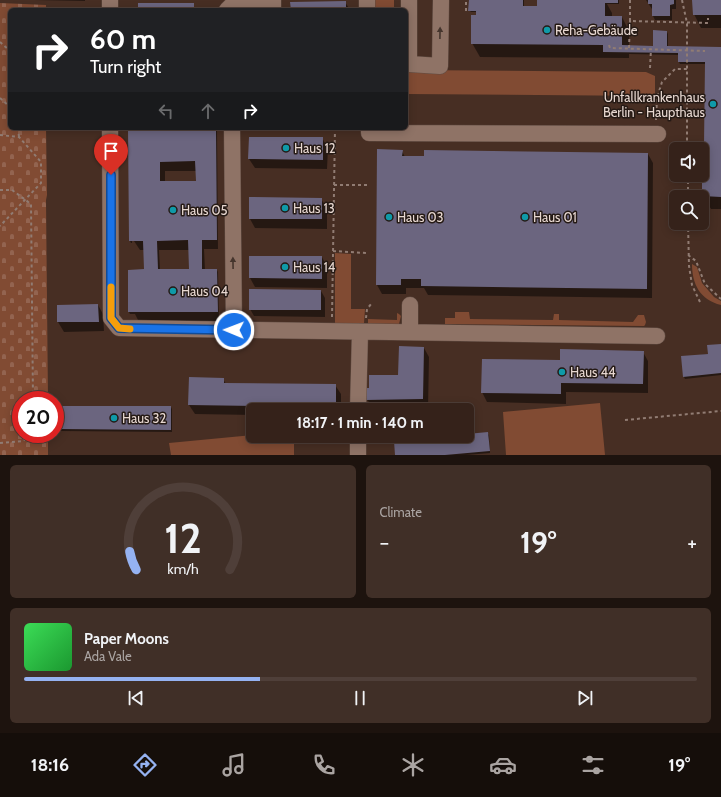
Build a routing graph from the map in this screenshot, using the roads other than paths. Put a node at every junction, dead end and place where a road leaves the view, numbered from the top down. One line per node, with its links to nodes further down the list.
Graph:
1 (409, 0): 2 (street, one-way to 2)
2 (440, 0)
3 (229, 8): 4 (street)
4 (273, 8)
5 (110, 130): 10 (street)
6 (232, 130): 10 (street, one-way to 6)
7 (369, 130): 8 (street)
8 (657, 134)
9 (410, 305): 12 (street)
10 (234, 330): 11 (street)
11 (360, 332): 12 (street); 14 (street)
12 (410, 332): 13 (street)
13 (657, 336)
14 (358, 403)
15 (358, 443): 16 (street)
16 (358, 455)

